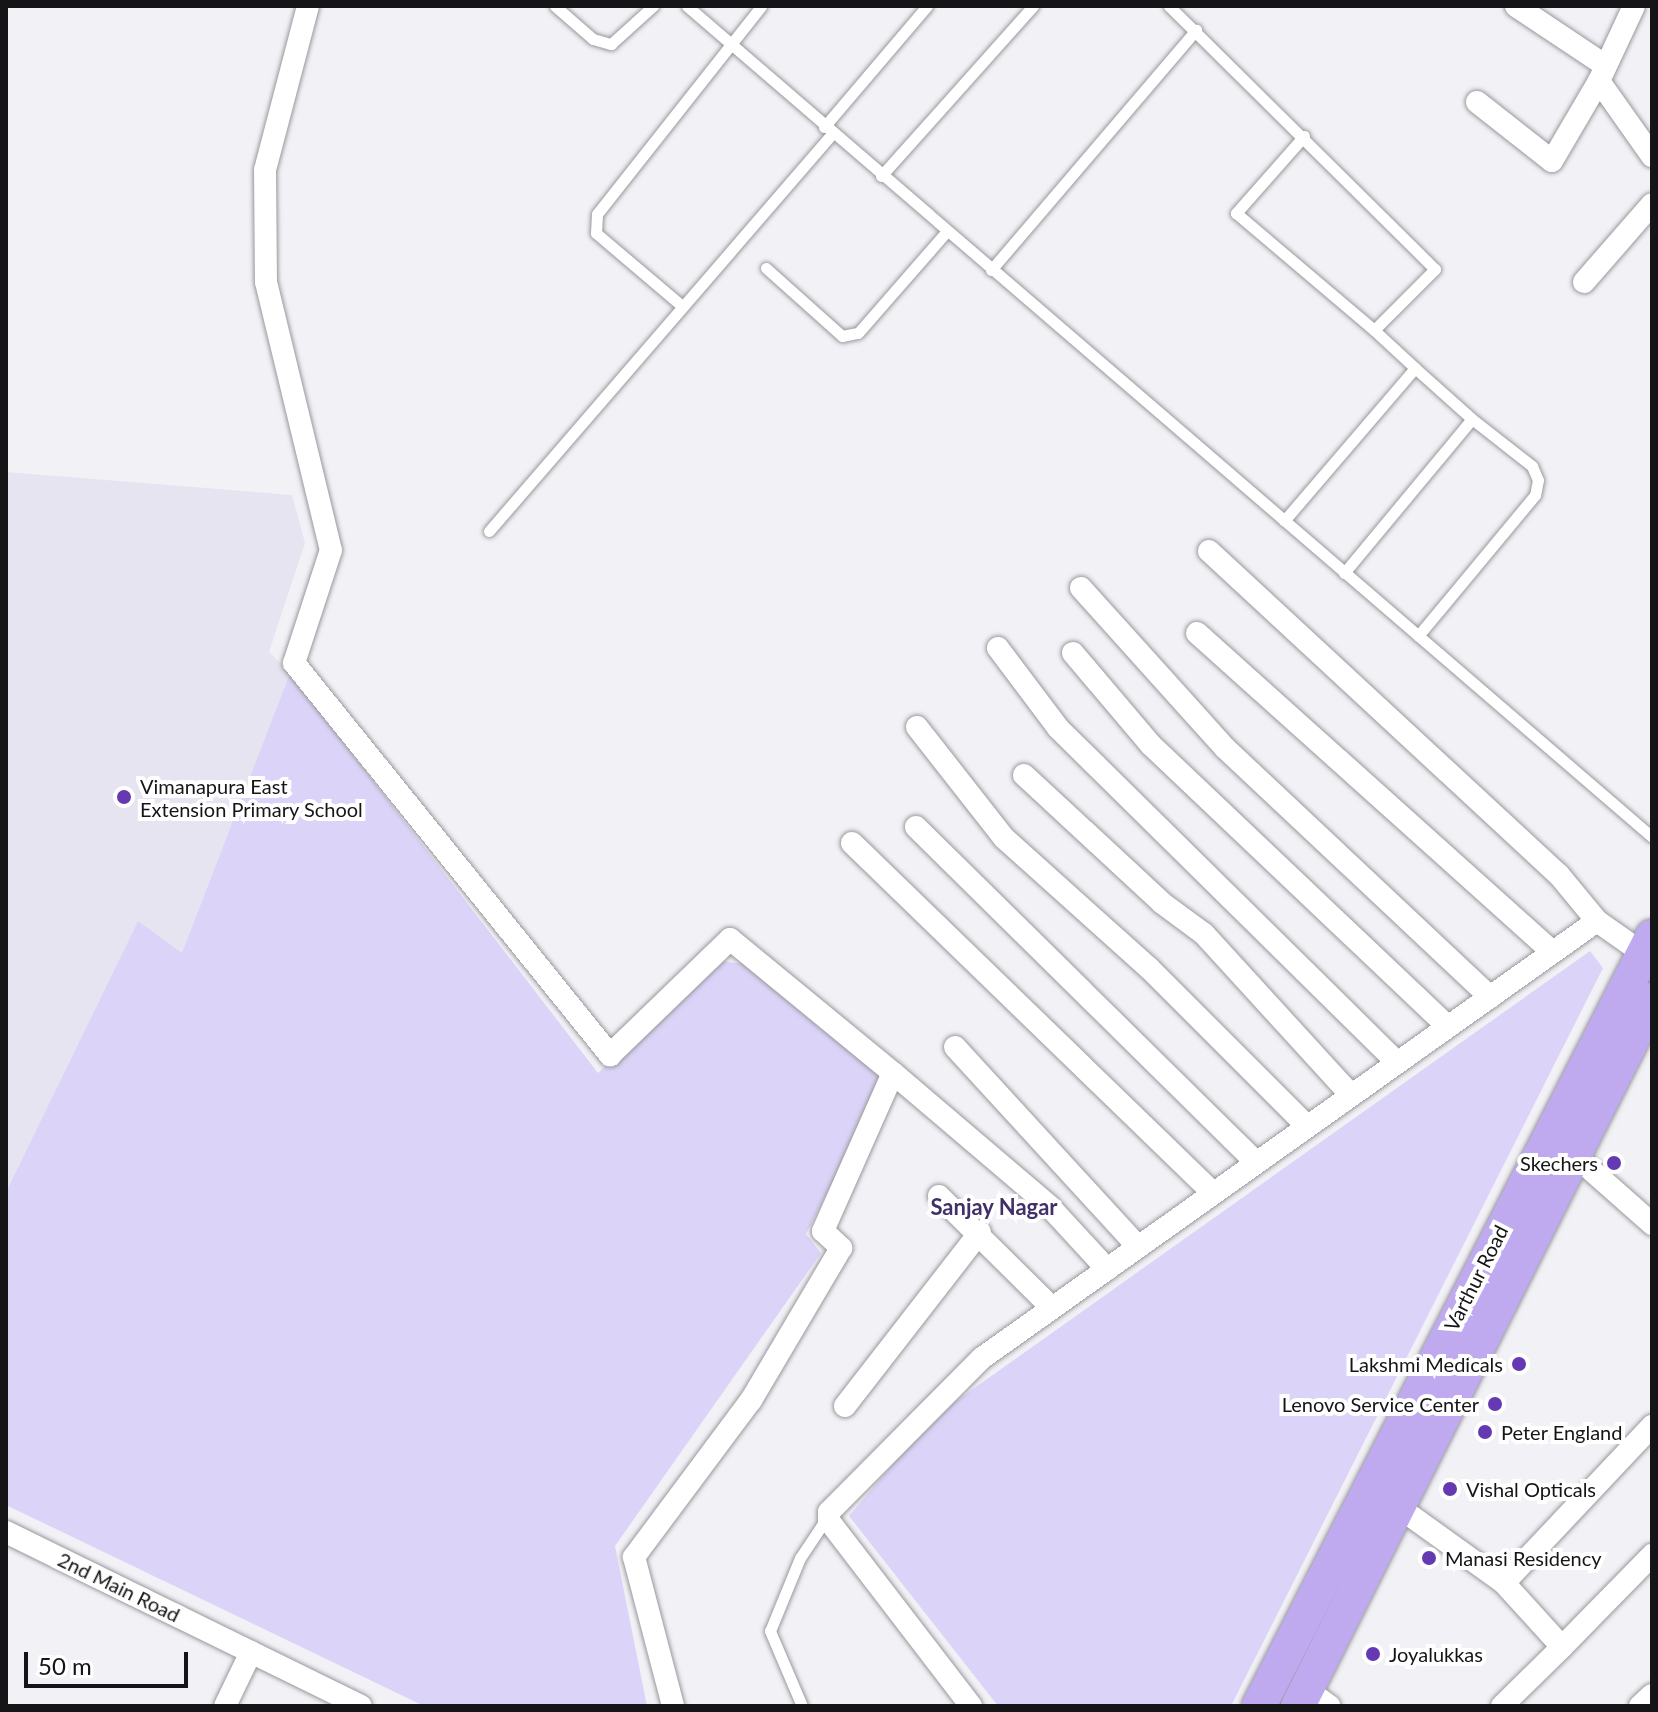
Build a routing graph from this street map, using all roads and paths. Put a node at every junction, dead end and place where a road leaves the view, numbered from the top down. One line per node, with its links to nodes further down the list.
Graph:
1 (308, 6): 50 (street)
2 (555, 6): 3 (lane)
3 (653, 6)
4 (687, 6): 12 (lane)
5 (761, 6): 12 (lane)
6 (927, 6): 15 (lane)
7 (1033, 6): 18 (lane)
8 (1169, 6): 11 (lane)
9 (1516, 6): 13 (street)
10 (1634, 6): 13 (street)
11 (1196, 30): 16 (lane); 22 (lane)
12 (727, 43): 15 (lane); 24 (lane)
13 (1602, 74): 14 (street); 17 (street)
14 (1477, 102)
15 (828, 131): 18 (lane); 24 (lane)
16 (1304, 136): 25 (lane); 25 (lane)
17 (1652, 156)
18 (881, 176): 20 (lane)
19 (1652, 204): 23 (street)
20 (946, 232): 21 (lane); 22 (lane)
21 (766, 268)
22 (991, 270): 28 (lane)
23 (1584, 282)
24 (682, 306): 29 (lane)
25 (1374, 330): 26 (lane)
26 (1415, 368): 27 (lane); 28 (lane)
27 (1472, 419): 31 (lane); 34 (lane)
28 (1284, 521): 31 (lane)
29 (489, 531)
30 (1209, 551): 42 (street)
31 (1344, 573): 34 (lane)
32 (1081, 588): 45 (street)
33 (1197, 633): 44 (street)
34 (1418, 636): 40 (lane)
35 (998, 648): 49 (street)
36 (1073, 653): 47 (street)
37 (917, 727): 52 (street)
38 (1024, 775): 51 (street)
39 (916, 827): 54 (street)
40 (1652, 837)
41 (852, 843): 55 (street)
42 (1597, 921): 43 (street); 44 (street)
43 (1648, 945): 62 (main road, Varthur Road)
44 (1553, 952): 45 (street)
45 (1490, 997): 47 (street)
46 (1648, 1020): 53 (main road, Varthur Road)
47 (1447, 1026): 49 (street)
48 (955, 1047): 59 (street)
49 (1397, 1062): 51 (street)
50 (893, 1073): 60 (street); 76 (street)
51 (1351, 1095): 52 (street)
52 (1307, 1126): 54 (street)
53 (1573, 1154): 57 (street); 62 (main road, Varthur Road)
54 (1256, 1162): 55 (street)
55 (1213, 1193): 59 (street)
56 (939, 1196): 58 (street)
57 (1652, 1224)
58 (980, 1232): 61 (street); 63 (street)
59 (1138, 1247): 60 (street)
60 (1107, 1269): 61 (street)
61 (1052, 1308): 66 (street)
62 (1466, 1334): 65 (main road, Varthur Road); 79 (main road, Varthur Road)
63 (845, 1406)
64 (1652, 1426): 69 (street)
65 (1397, 1506): 69 (street); 73 (main road, Varthur Road)
66 (828, 1516): 77 (lane); 78 (street)
67 (6, 1532): 71 (street, 2nd Main Road)
68 (1652, 1555): 70 (street)
69 (1504, 1583): 70 (street)
70 (1562, 1647): 80 (street)
71 (251, 1652): 74 (street, 2nd Main Road); 75 (street)
72 (1652, 1695): 81 (street)
73 (1311, 1700)
74 (353, 1704)
75 (225, 1706)
76 (673, 1706)
77 (802, 1706)
78 (971, 1706)
79 (1259, 1706)
80 (1502, 1706)
81 (1640, 1706)

